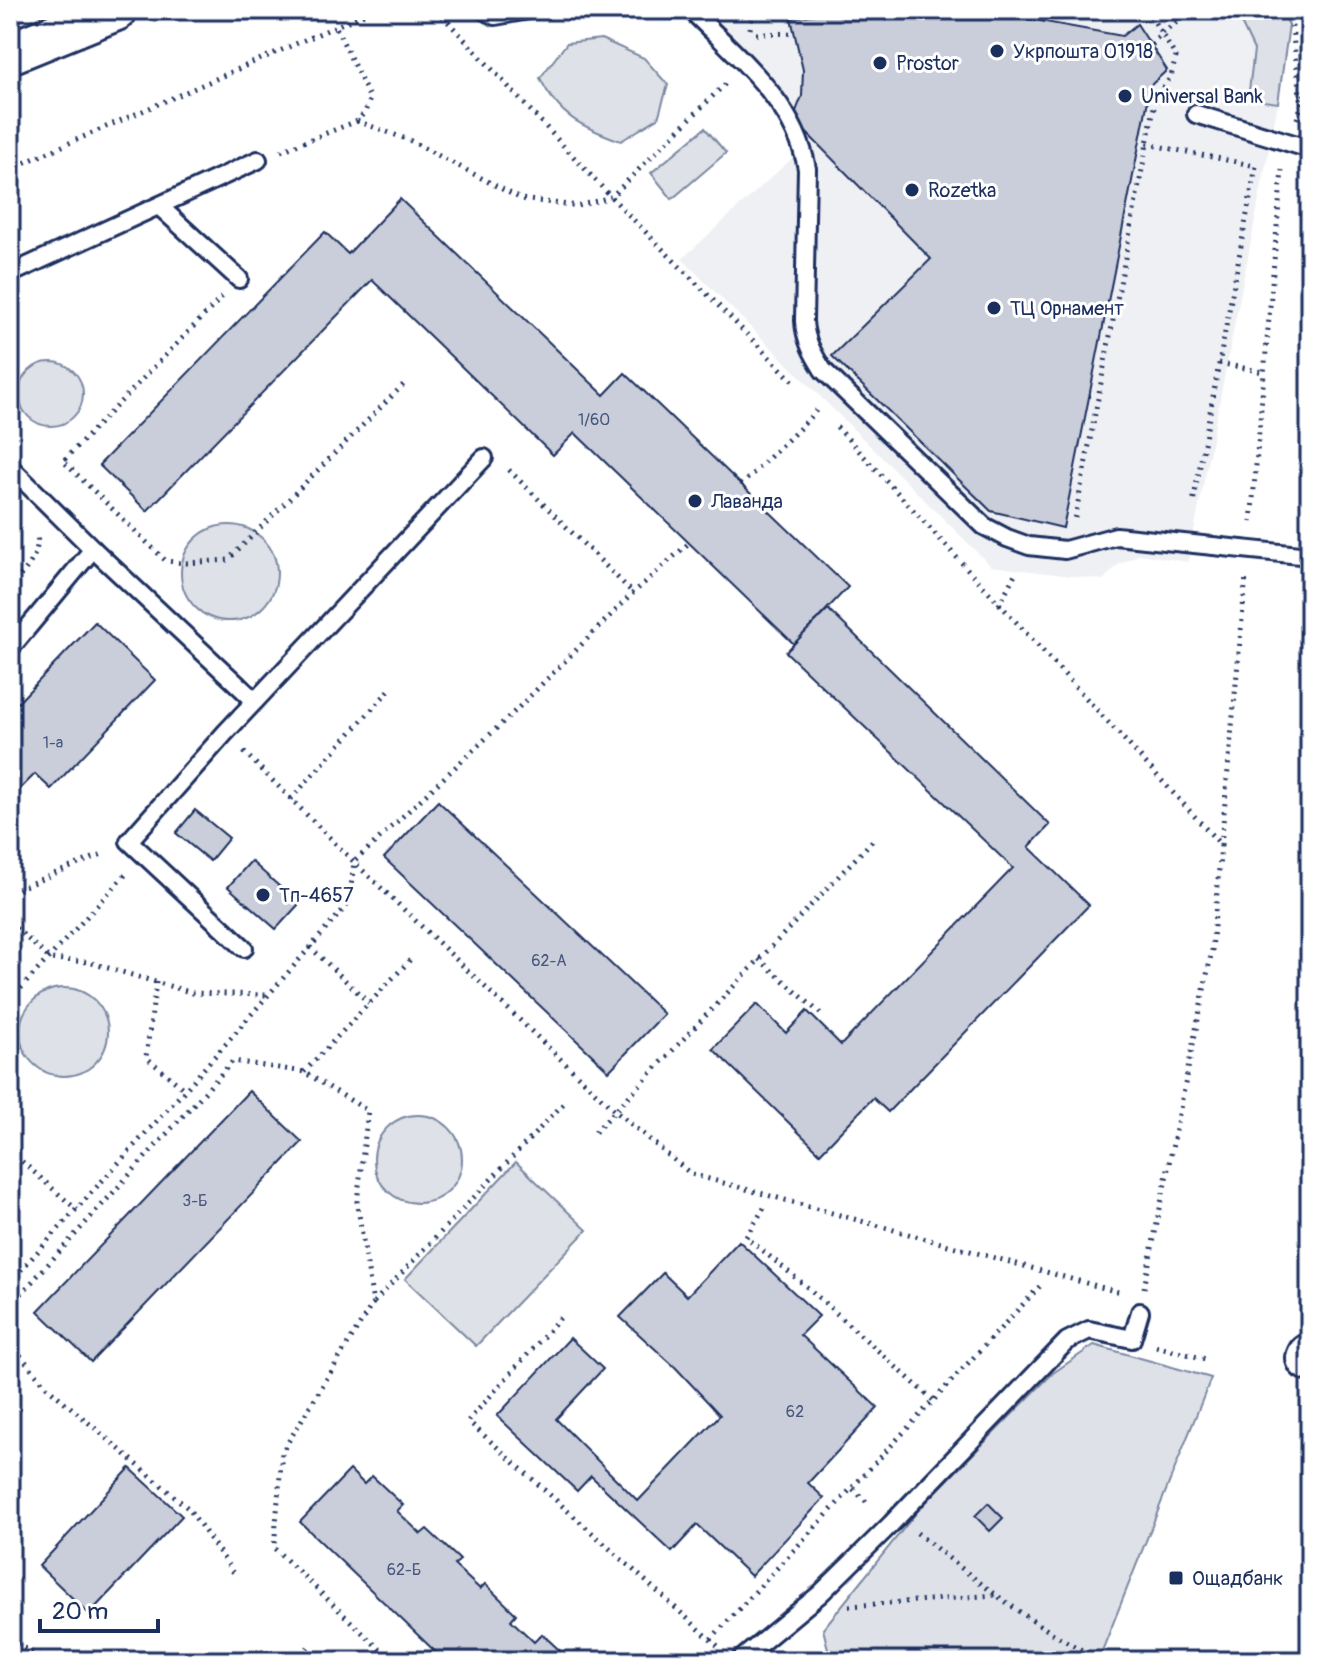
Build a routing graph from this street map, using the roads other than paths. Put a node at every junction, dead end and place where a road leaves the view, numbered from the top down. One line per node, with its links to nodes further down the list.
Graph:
1 (116, 10): 5 (street)
2 (483, 10): 3 (lane)
3 (529, 10)
4 (691, 10): 15 (lane)
5 (10, 53)
6 (1196, 114): 7 (lane)
7 (1310, 149)
8 (258, 160): 9 (lane)
9 (159, 206): 10 (lane); 11 (lane)
10 (10, 274)
11 (239, 279)
12 (484, 458): 17 (lane)
13 (10, 467): 14 (lane)
14 (93, 549): 16 (lane); 17 (lane)
15 (1310, 556)
16 (10, 649)
17 (255, 701): 18 (lane)
18 (244, 948)
19 (1141, 1305): 20 (lane)
20 (733, 1657)

